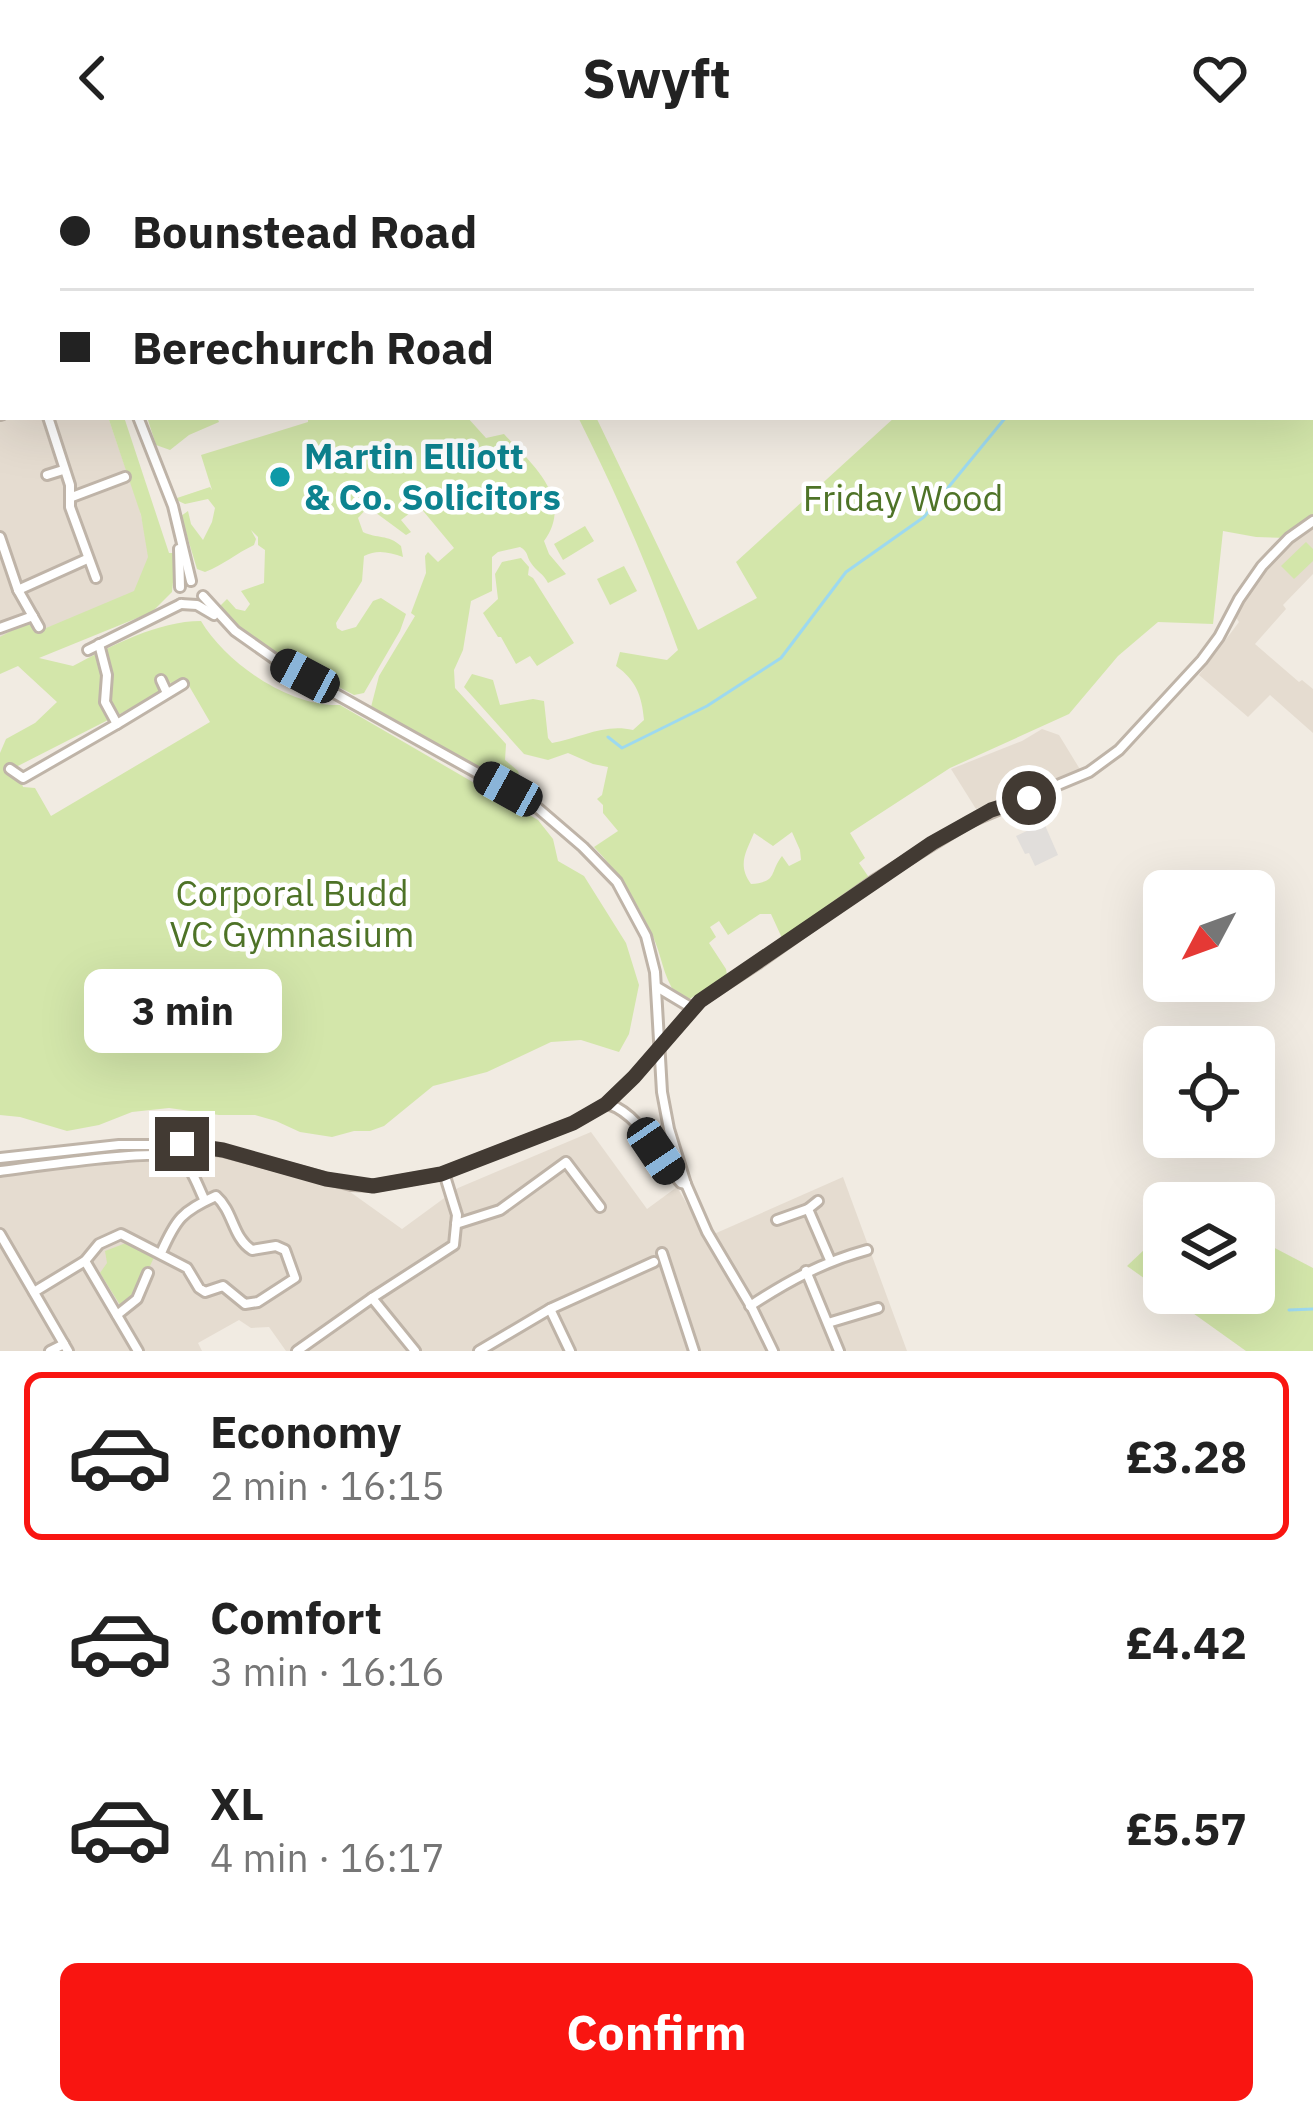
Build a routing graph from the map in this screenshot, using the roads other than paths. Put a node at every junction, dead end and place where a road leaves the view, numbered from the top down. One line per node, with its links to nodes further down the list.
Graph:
1 (49, 420): 3 (street)
2 (142, 420): 9 (street)
3 (63, 470): 4 (street); 6 (street)
4 (47, 476)
5 (125, 477): 6 (street)
6 (72, 497): 10 (street)
7 (1313, 521): 30 (street)
8 (0, 537): 14 (street)
9 (181, 542): 12 (street); 13 (street)
10 (87, 559): 11 (street); 14 (street)
11 (96, 578)
12 (191, 581): 13 (street); 15 (street)
13 (180, 586): 16 (street)
14 (18, 590): 17 (street)
15 (200, 600): 16 (street); 29 (street)
16 (182, 604): 20 (street)
17 (33, 616): 18 (street); 19 (street)
18 (39, 627)
19 (0, 628)
20 (99, 644): 21 (street); 25 (street)
21 (88, 650)
22 (161, 680): 24 (street)
23 (183, 684): 24 (street)
24 (167, 692): 25 (street)
25 (117, 724): 27 (street)
26 (10, 770): 27 (street)
27 (23, 778): 28 (street)
28 (24, 790)
29 (656, 987): 30 (street); 31 (street)
30 (692, 1007): 31 (street)
31 (658, 1048): 32 (street); 33 (street)
32 (641, 1069): 33 (street); 34 (street)
33 (660, 1071): 38 (street)
34 (606, 1104): 37 (street); 38 (street)
35 (0, 1159): 37 (street)
36 (0, 1172): 39 (street)
37 (444, 1173): 44 (street)
38 (686, 1184): 56 (street)
39 (206, 1201): 47 (street); 47 (street)
40 (818, 1201): 42 (street)
41 (600, 1207): 44 (street)
42 (808, 1209): 43 (street); 49 (street)
43 (777, 1220)
44 (456, 1224): 55 (street)
45 (0, 1234): 54 (street)
46 (867, 1250): 49 (street)
47 (161, 1253): 50 (street)
48 (662, 1253): 68 (street)
49 (830, 1260): 52 (street)
50 (85, 1261): 54 (street); 59 (street)
51 (654, 1262): 57 (street)
52 (806, 1271): 56 (street); 60 (street)
53 (148, 1273): 59 (street)
54 (34, 1292): 61 (street)
55 (372, 1298): 64 (street); 65 (street)
56 (750, 1306): 69 (street)
57 (550, 1309): 66 (street); 67 (street)
58 (878, 1309): 60 (street)
59 (117, 1315): 63 (street)
60 (828, 1323): 70 (street)
61 (66, 1348): 62 (street)
62 (50, 1351)
63 (138, 1351)
64 (297, 1351)
65 (415, 1351)
66 (479, 1351)
67 (570, 1351)
68 (694, 1351)
69 (773, 1351)
70 (839, 1351)

